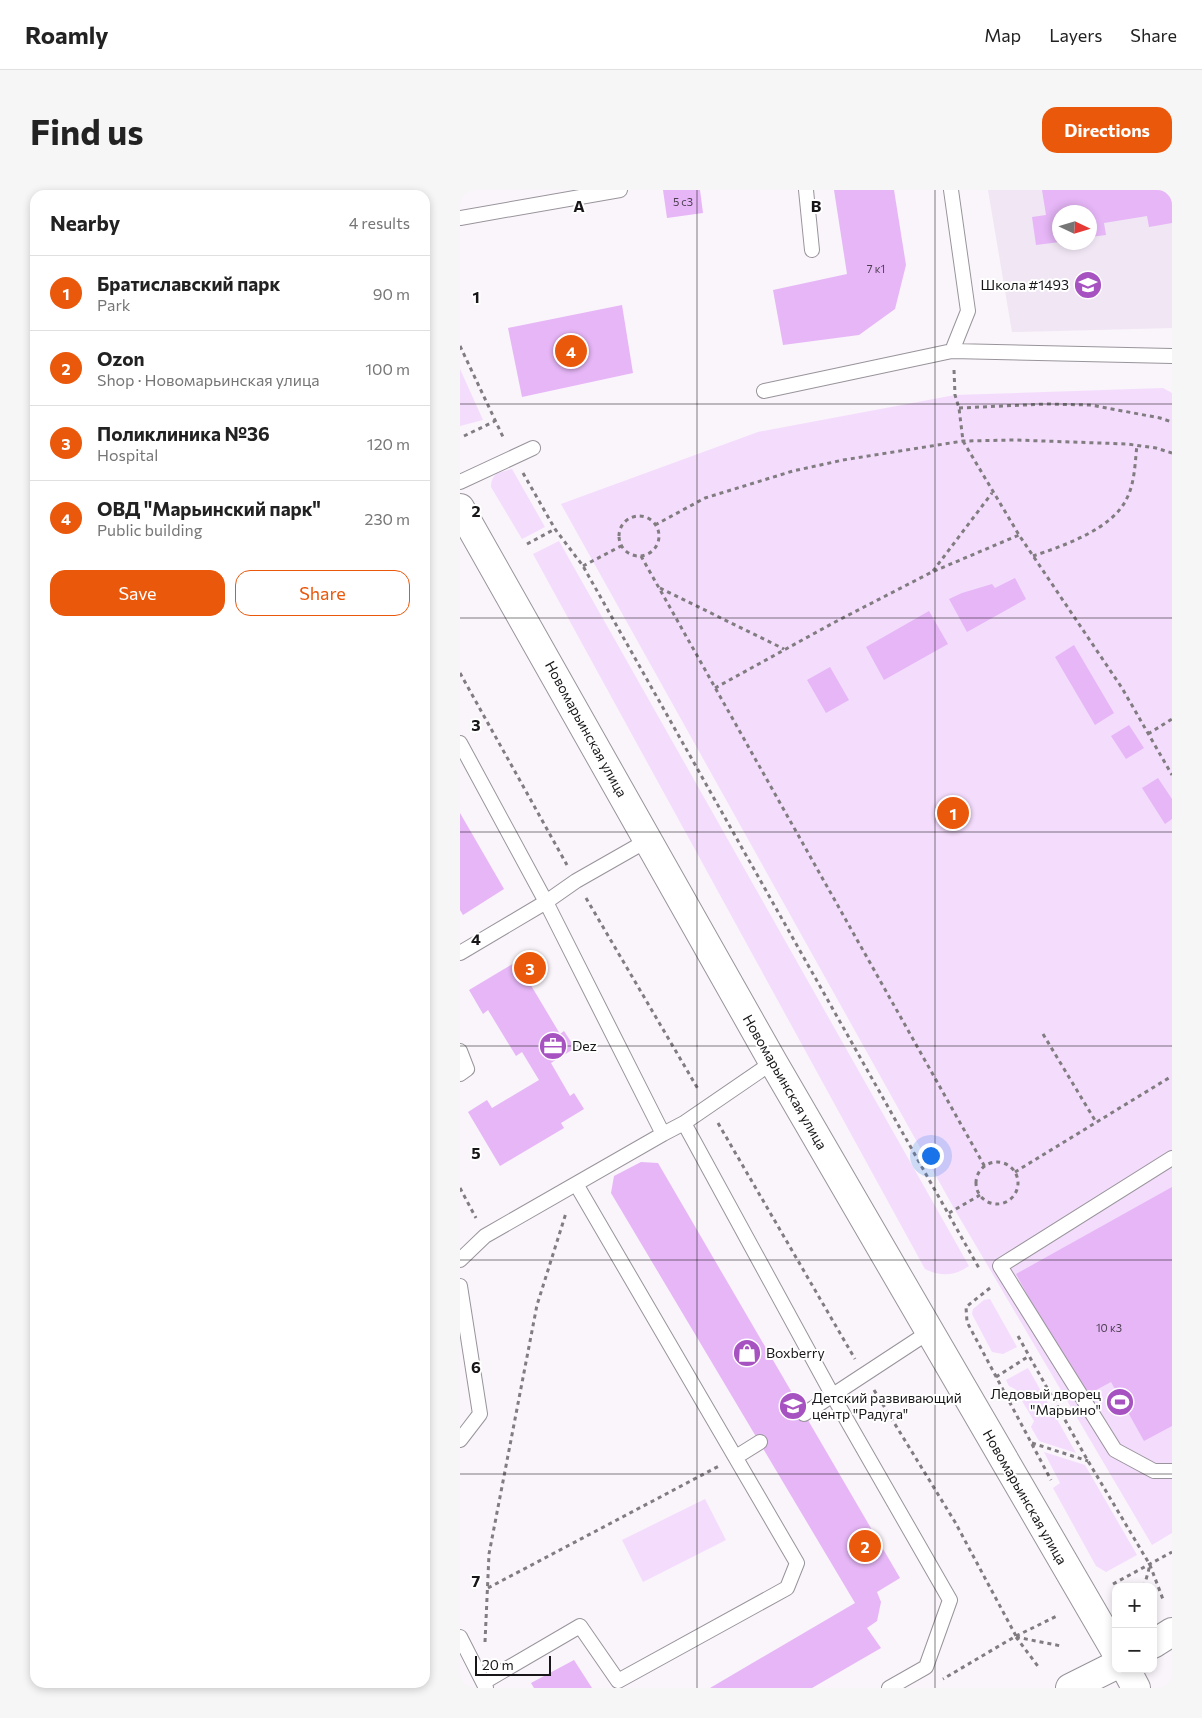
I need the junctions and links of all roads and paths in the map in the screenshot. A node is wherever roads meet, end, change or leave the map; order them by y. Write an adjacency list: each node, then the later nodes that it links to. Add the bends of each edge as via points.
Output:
1 (620, 190): 4 (lane)
2 (806, 190): 5 (lane)
3 (951, 190): 7 (lane, via 968,311)
4 (460, 218)
5 (812, 250)
6 (460, 346): 11 (path)
7 (952, 351): 8 (lane); 9 (lane); 10 (path)
8 (1172, 356)
9 (764, 391)
10 (959, 408): 12 (path, via 1091,405); 14 (path)
11 (495, 421): 13 (path); 18 (path)
12 (1172, 422)
13 (464, 436)
14 (963, 441): 15 (path); 20 (path); 22 (path, via 793,471 705,498)
15 (1137, 445): 17 (path); 28 (path, via 1132,480 1123,507 1112,518 1077,540)
16 (533, 448): 18 (lane)
17 (1172, 453)
18 (514, 458): 19 (lane); 23 (path)
19 (460, 482)
20 (992, 493): 24 (path); 30 (path)
21 (460, 508): 39 (street, Новомарьинская улица)
22 (655, 525): 26 (path, via 646,517 628,519 618,534); 27 (path, via 658,541 652,551)
23 (556, 529): 25 (path); 29 (path)
24 (1019, 534): 28 (path); 30 (path)
25 (527, 544)
26 (622, 546): 27 (path, via 630,554); 29 (path)
27 (641, 556): 31 (path)
28 (1033, 556): 36 (path, via 1122,688)
29 (583, 566): 58 (path)
30 (932, 572): 32 (path)
31 (659, 587): 32 (path); 34 (path)
32 (785, 650): 34 (path)
33 (460, 673): 40 (path)
34 (716, 688): 53 (path)
35 (1172, 719): 36 (path)
36 (1148, 734): 38 (path)
37 (460, 742): 41 (lane)
38 (1172, 775)
39 (648, 840): 40 (lane); 45 (street, Новомарьинская улица)
40 (576, 881): 41 (lane); 48 (path)
41 (546, 902): 42 (lane); 51 (lane)
42 (460, 953)
43 (1042, 1034): 49 (path)
44 (460, 1051): 46 (lane, via 467,1070)
45 (773, 1062): 48 (lane); 65 (street, Новомарьинская улица)
46 (460, 1074)
47 (1172, 1076): 49 (path)
48 (708, 1106): 50 (lane); 67 (path)
49 (1096, 1122): 54 (path)
50 (684, 1123): 51 (lane); 69 (lane)
51 (663, 1134): 55 (lane)
52 (1172, 1158): 76 (lane, via 1000,1266 1115,1450 1154,1471)
53 (985, 1167): 54 (path, via 1001,1162); 57 (path, via 977,1177)
54 (1015, 1172): 57 (path, via 1017,1190 1005,1203 986,1202)
55 (576, 1184): 59 (lane); 74 (lane); 82 (path, via 537,1305 489,1554)
56 (460, 1188): 59 (path)
57 (980, 1195): 58 (path)
58 (949, 1213): 61 (path)
59 (485, 1236): 60 (lane)
60 (460, 1260)
61 (983, 1274)
62 (986, 1281): 68 (path, via 990,1288 966,1306 967,1322)
63 (460, 1286): 71 (lane, via 480,1414)
64 (1015, 1330): 66 (path)
65 (929, 1332): 67 (lane); 89 (street, Новомарьинская улица)
66 (1029, 1356): 68 (path); 75 (path)
67 (865, 1375): 69 (lane); 86 (path, via 955,1522)
68 (996, 1377): 73 (path)
69 (833, 1396): 70 (lane); 96 (lane, via 950,1600 926,1667)
70 (804, 1414)
71 (460, 1440)
72 (760, 1442): 74 (lane)
73 (1032, 1443): 75 (path); 77 (path)
74 (736, 1457): 82 (path); 95 (lane, via 797,1563 787,1588 618,1681 580,1626)
75 (1088, 1461): 79 (path)
76 (1172, 1471)
77 (1052, 1480)
78 (1172, 1552): 79 (path)
79 (1150, 1564): 80 (path); 81 (path); 83 (path)
80 (1116, 1583)
81 (1145, 1583)
82 (487, 1588): 95 (path)
83 (1164, 1602)
84 (1057, 1616): 86 (path)
85 (1172, 1632): 88 (street)
86 (1016, 1636): 90 (path); 92 (path); 94 (path)
87 (460, 1637): 95 (lane)
88 (1157, 1641)
89 (1112, 1645)
90 (1061, 1646)
91 (1112, 1667): 97 (street)
92 (1040, 1669)
93 (1128, 1673): 98 (street)
94 (935, 1683)
95 (485, 1685)
96 (889, 1688)
97 (1070, 1688)
98 (1136, 1688)

